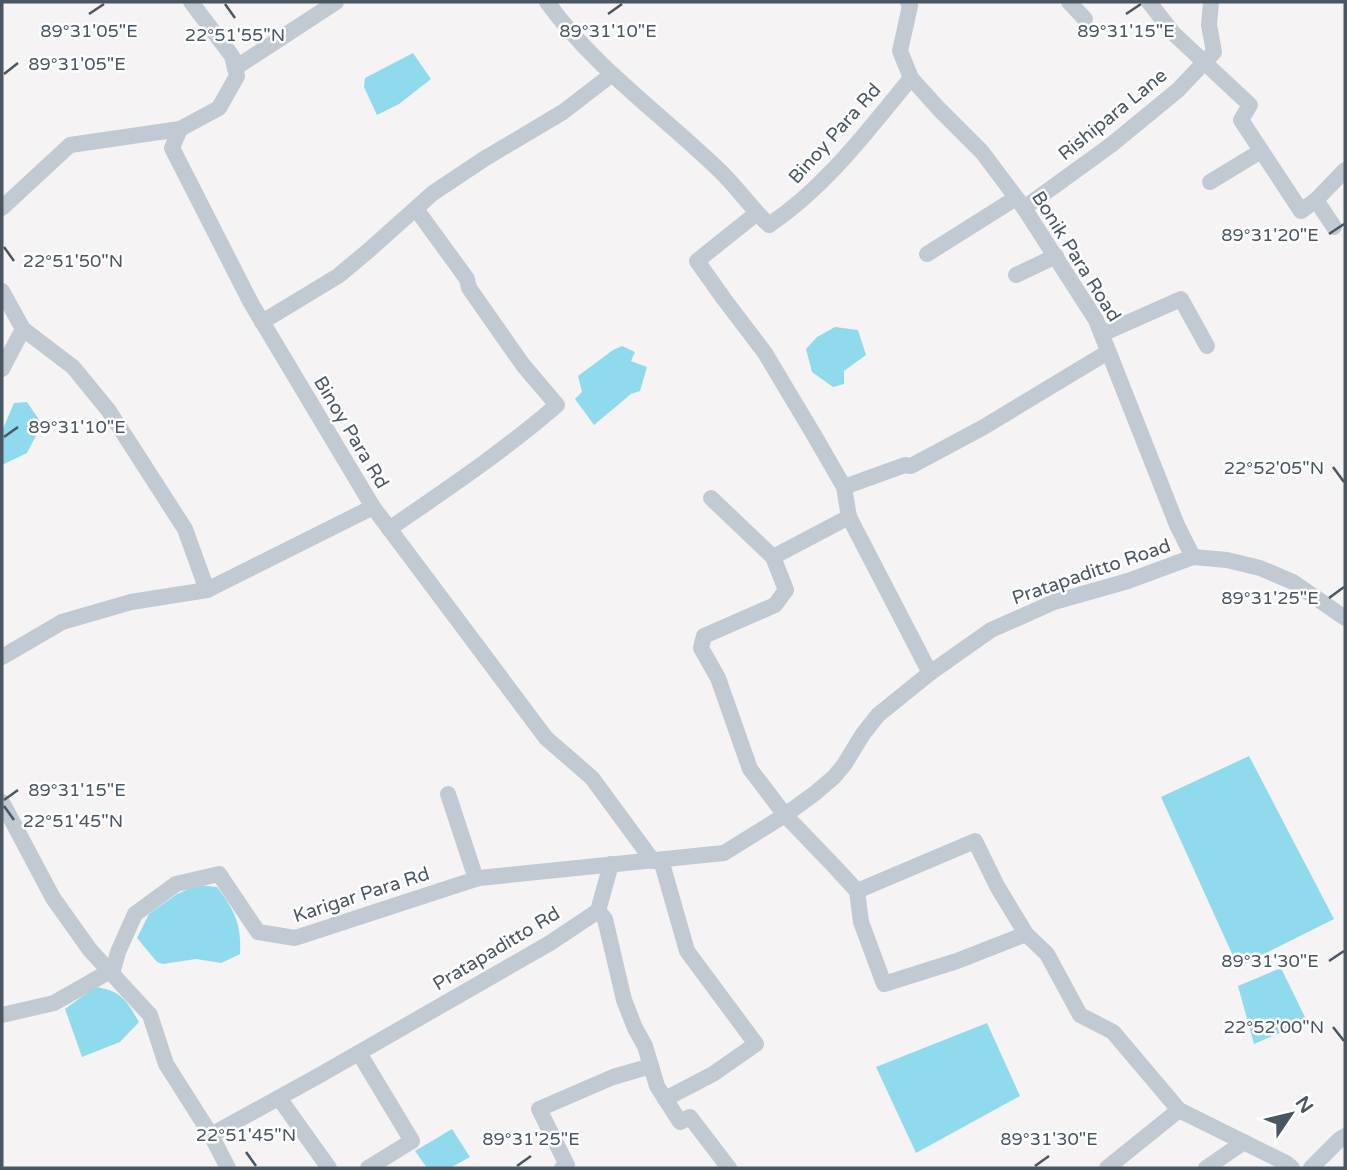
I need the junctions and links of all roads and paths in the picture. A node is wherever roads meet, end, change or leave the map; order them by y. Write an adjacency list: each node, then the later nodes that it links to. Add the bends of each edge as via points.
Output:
1 (191, 2): 10 (street, via 232,56)
2 (336, 2): 10 (street)
3 (547, 2): 11 (street)
4 (908, 2): 12 (street, Bonik Para Road, via 900,51)
5 (1069, 2): 8 (street)
6 (1149, 2): 9 (street)
7 (1211, 2): 9 (street, via 1214,52)
8 (1086, 19)
9 (1204, 63): 14 (street, via 1250,105 1241,120); 18 (street, Rishipara Lane, via 1111,145)
10 (235, 68): 13 (street, via 237,76 219,108)
11 (611, 75): 20 (street, via 563,112 433,193); 21 (street, via 722,172)
12 (911, 78): 18 (street, Bonik Para Road, via 982,152); 21 (street, Binoy Para Rd, via 832,173 787,214 769,225)
13 (180, 129): 19 (street, via 70,145); 27 (street, Binoy Para Rd, via 172,148)
14 (1261, 151): 16 (street); 17 (street, via 1301,211)
15 (1345, 170): 17 (street)
16 (1210, 182)
17 (1316, 200): 22 (street)
18 (1020, 203): 23 (street, Rishipara Lane); 24 (street, Bonik Para Road)
19 (2, 208)
20 (416, 209): 27 (street, via 338,276); 37 (street, via 516,356 557,405)
21 (757, 213): 33 (street, via 697,261 765,353)
22 (1334, 227)
23 (927, 254)
24 (1056, 256): 25 (street); 29 (street, Bonik Para Road)
25 (1016, 275)
26 (2, 291): 28 (street)
27 (262, 322): 35 (street, Binoy Para Rd)
28 (23, 329): 32 (street); 40 (street, via 73,367 109,411 185,529)
29 (1102, 334): 30 (street, via 1181,299); 31 (street, Bonik Para Road)
30 (1207, 346)
31 (1108, 352): 33 (street, via 911,466); 39 (street, Bonik Para Road)
32 (2, 369)
33 (844, 487): 36 (street)
34 (711, 498): 38 (street)
35 (373, 507): 37 (street, Binoy Para Rd); 40 (street)
36 (849, 517): 38 (street); 43 (street)
37 (389, 529): 47 (street, Binoy Para Rd, via 546,738 592,778)
38 (773, 557): 46 (street, via 786,590 775,606 704,636 701,648 718,678 750,769)
39 (1193, 557): 41 (street, Pratapaditto Road, via 1260,568 1293,582); 43 (street, Pratapaditto Road, via 1032,611 991,630)
40 (207, 590): 42 (street, via 131,603 62,622)
41 (1345, 618)
42 (2, 657)
43 (930, 673): 46 (street, Pratapaditto Road, via 878,715 834,777)
44 (448, 794): 49 (street)
45 (2, 802): 53 (street, via 53,898)
46 (785, 816): 47 (street, via 723,853); 50 (street)
47 (657, 860): 48 (street); 58 (street, via 687,951 756,1044)
48 (611, 864): 49 (street, Karigar Para Rd); 51 (street)
49 (475, 879): 53 (street, Karigar Para Rd, via 295,938 258,932 219,874 176,884 135,914)
50 (857, 891): 52 (street, via 975,841); 52 (street, via 861,922 884,984)
51 (598, 911): 55 (street, Pratapaditto Rd); 56 (street, via 605,919 624,1000)
52 (1026, 934): 59 (street, via 1047,954 1080,1015 1113,1032)
53 (110, 971): 54 (street, via 54,1003); 60 (street, via 150,1015 166,1064)
54 (2, 1015)
55 (359, 1053): 57 (street, Pratapaditto Rd); 66 (street, via 412,1141)
56 (651, 1066): 58 (street); 67 (street, via 612,1077 539,1109 567,1165)
57 (279, 1098): 60 (street, Pratapaditto Rd); 65 (street)
58 (665, 1099): 68 (street, via 680,1122 690,1117)
59 (1179, 1110): 62 (street); 63 (street)
60 (211, 1135): 64 (street)
61 (1345, 1136): 72 (street)
62 (1244, 1142): 70 (street); 71 (street)
63 (1129, 1161): 69 (street)
64 (228, 1168)
65 (329, 1168)
66 (368, 1168)
67 (562, 1168)
68 (729, 1168)
69 (1107, 1168)
70 (1206, 1168)
71 (1292, 1168)
72 (1311, 1168)

